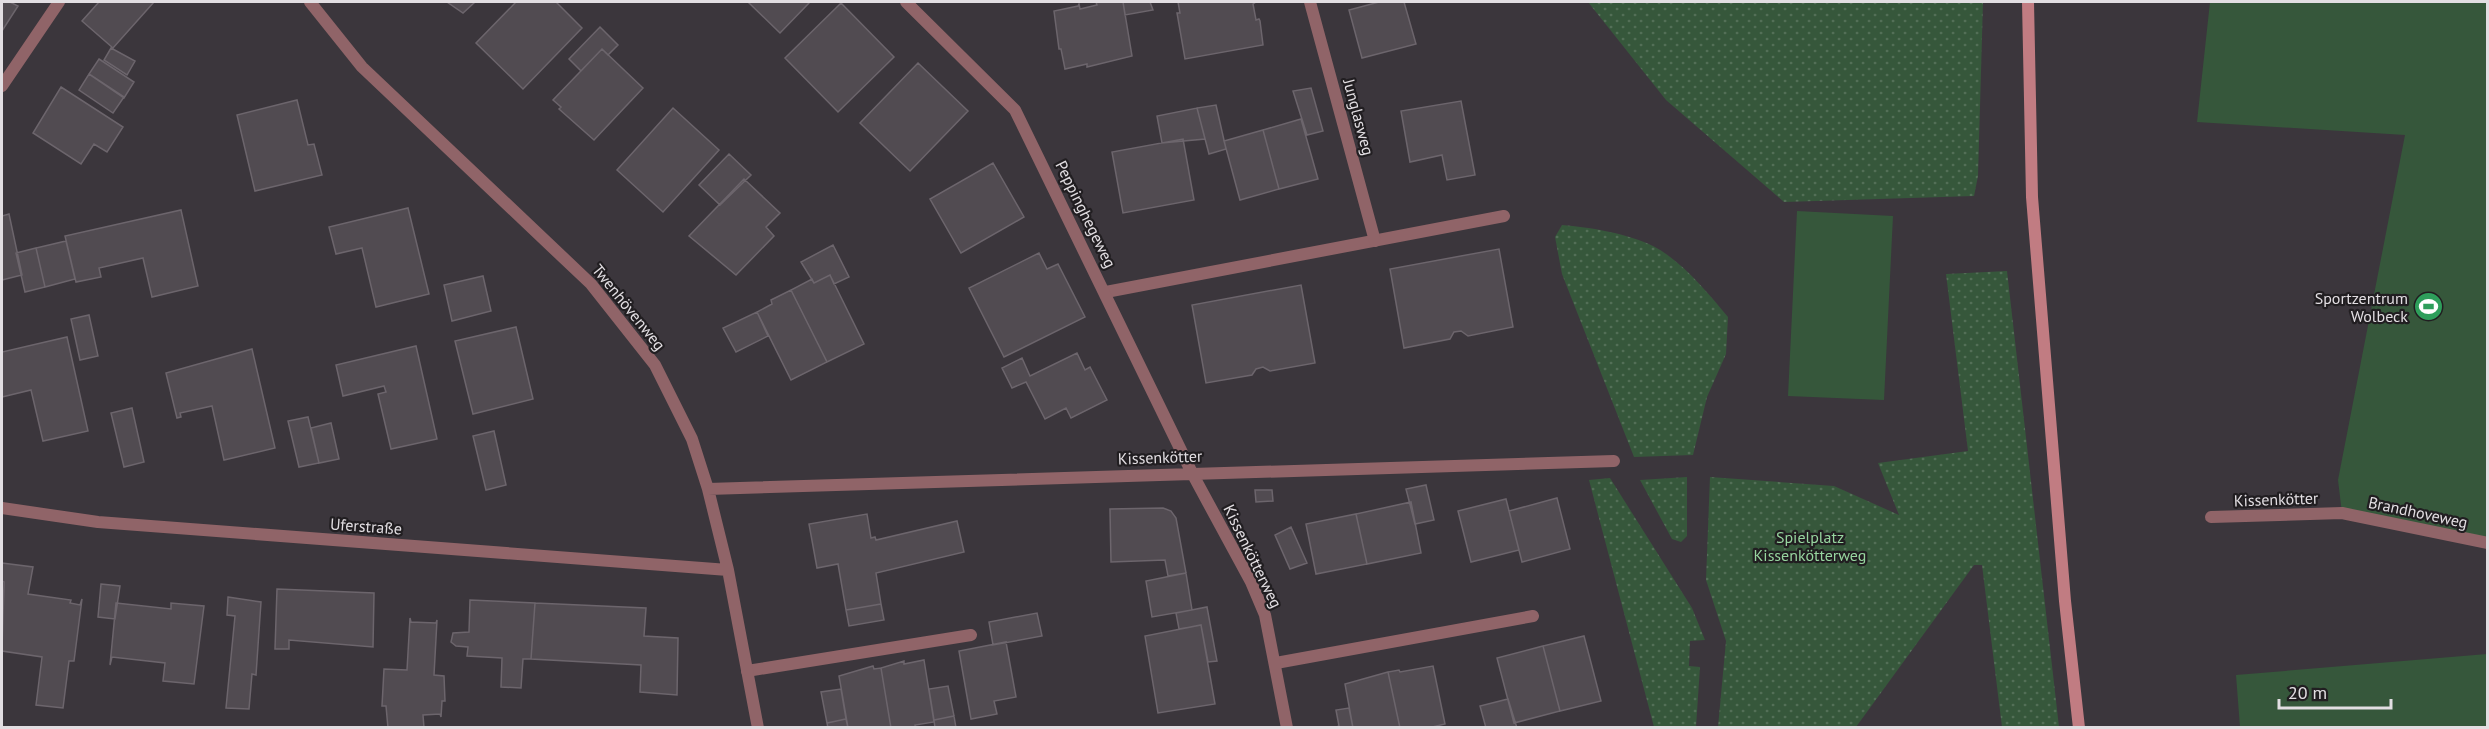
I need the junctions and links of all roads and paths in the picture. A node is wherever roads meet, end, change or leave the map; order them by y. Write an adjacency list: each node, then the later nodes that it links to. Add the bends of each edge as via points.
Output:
1 (59, 2): 6 (street)
2 (310, 2): 12 (street, Twenhövenweg, via 362,67 591,284 655,365 692,439)
3 (906, 2): 9 (street, Peppinghegeweg, via 1016,110)
4 (1310, 2): 8 (street, Junglasweg)
5 (2028, 2): 24 (main road, via 2032,197)
6 (2, 86)
7 (1504, 216): 8 (street)
8 (1375, 242): 9 (street)
9 (1106, 292): 11 (street, Peppinghegeweg)
10 (1614, 461): 11 (street, Kissenkötter)
11 (1192, 473): 12 (street, Kissenkötter); 20 (street, Kissenkötterweg, via 1251,582 1265,615)
12 (708, 489): 17 (street, Twenhövenweg)
13 (2, 508): 17 (street, Uferstraße, via 98,522)
14 (2342, 513): 15 (street, Kissenkötter); 16 (street, Brandhoveweg)
15 (2211, 518)
16 (2487, 543)
17 (728, 570): 21 (street, Twenhövenweg)
18 (1533, 616): 20 (street)
19 (971, 635): 21 (street)
20 (1276, 663): 23 (street, Kissenkötterweg)
21 (747, 671): 22 (street, Twenhövenweg)
22 (758, 728)
23 (1287, 728)
24 (2079, 728)

